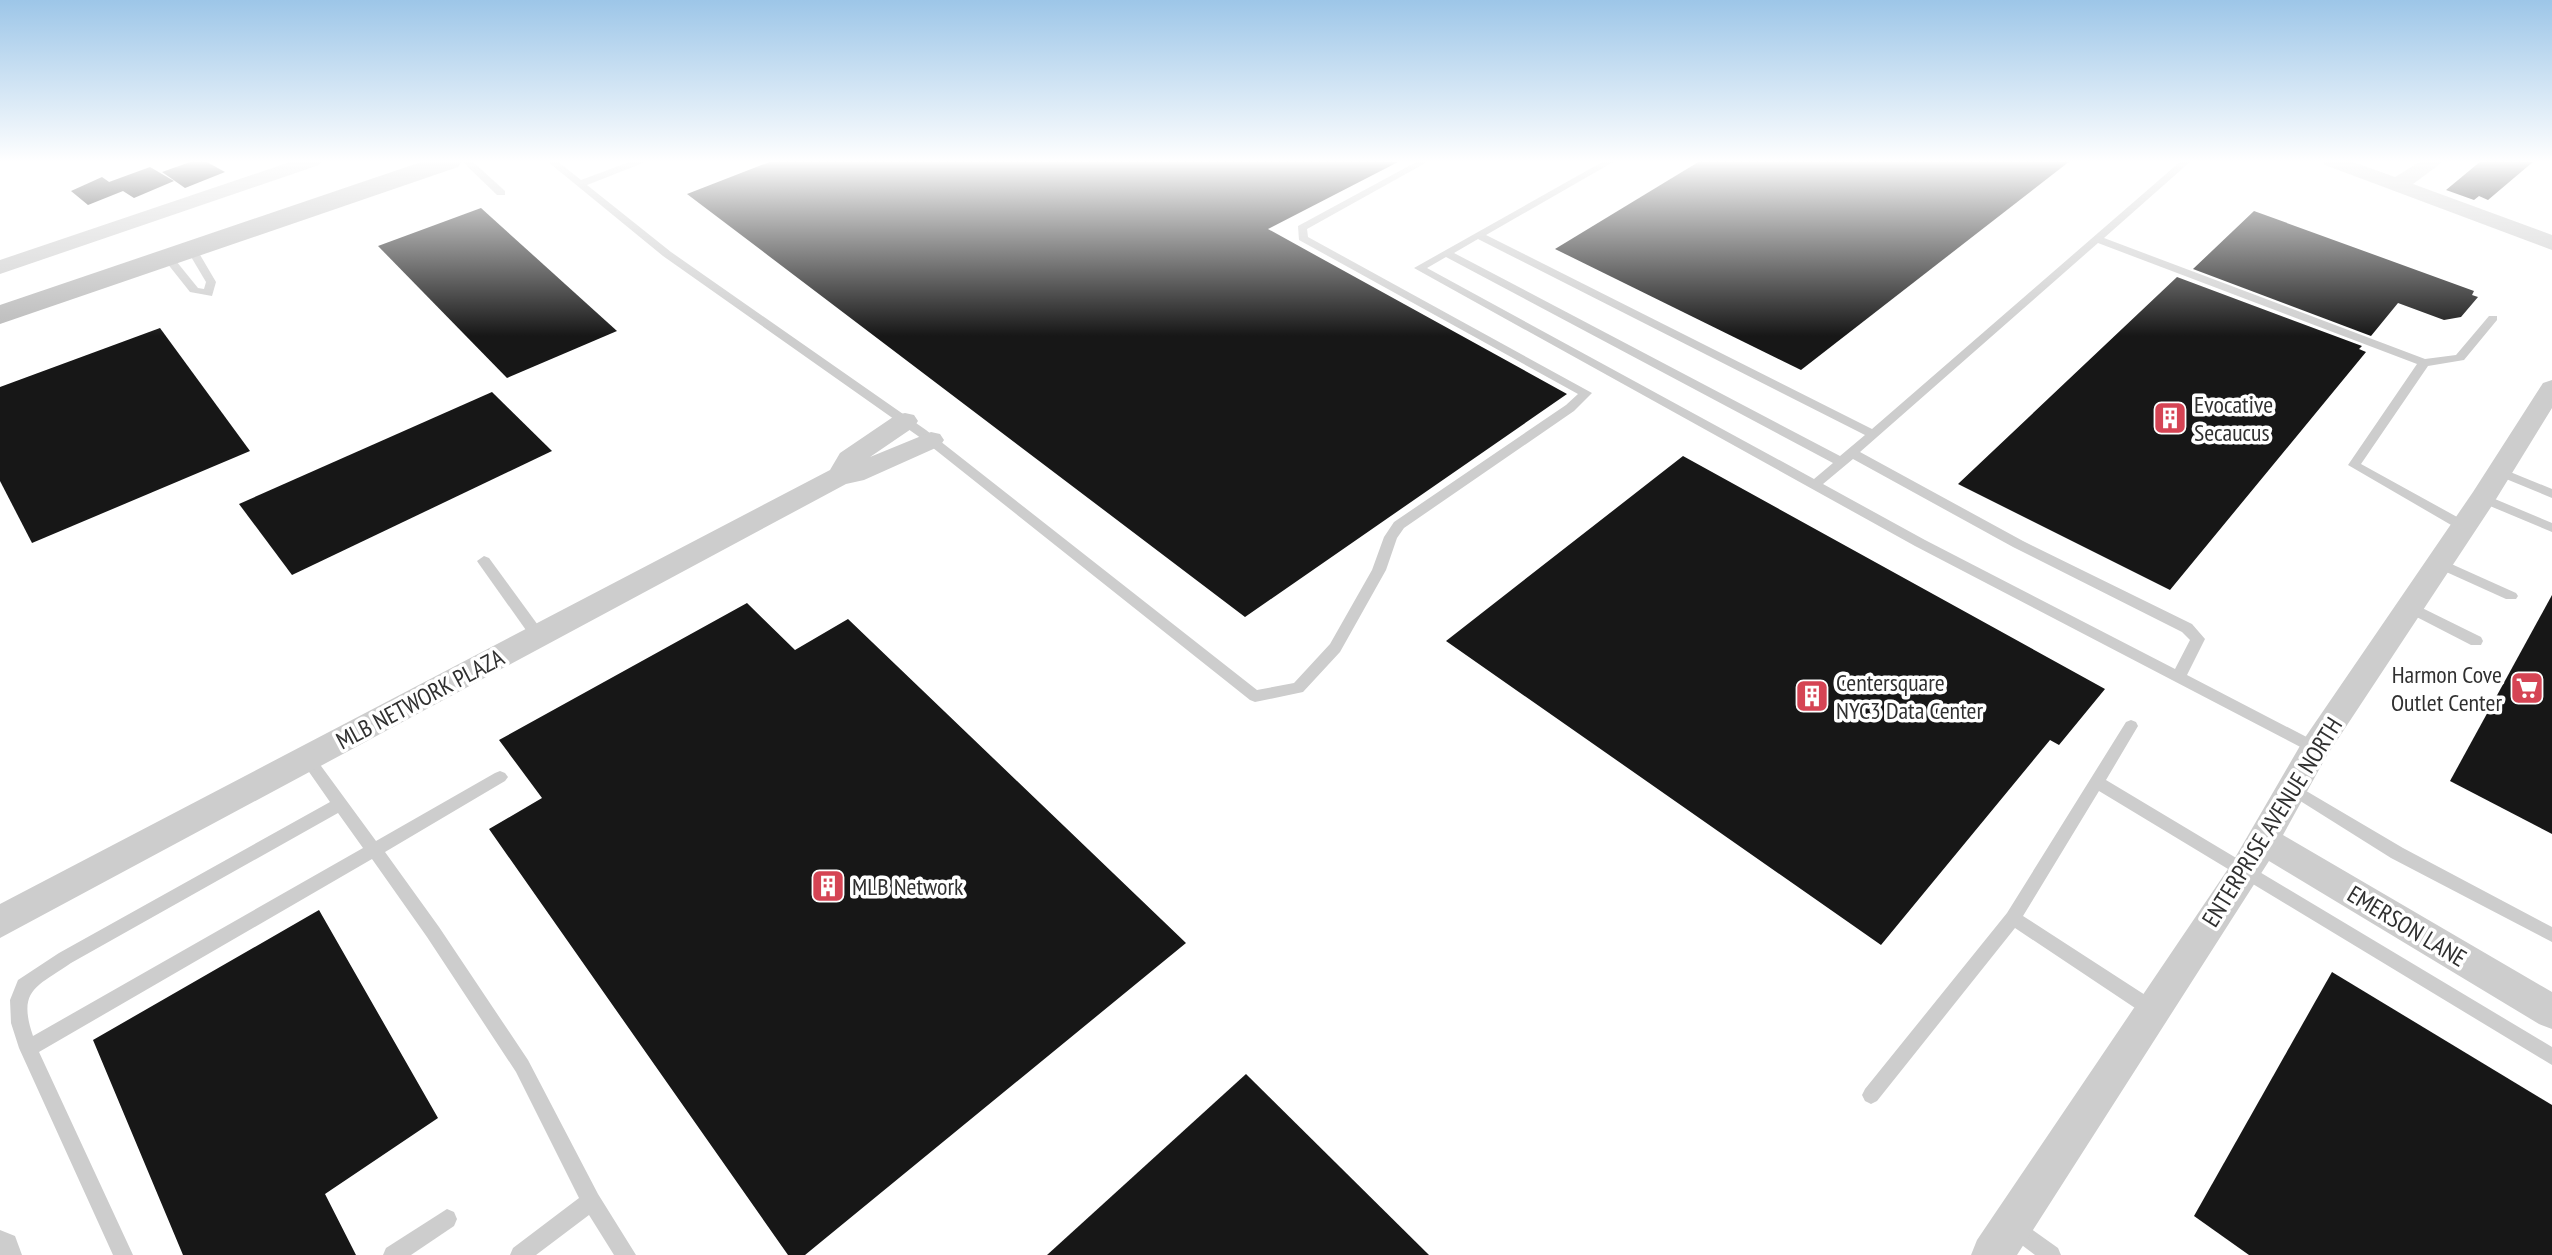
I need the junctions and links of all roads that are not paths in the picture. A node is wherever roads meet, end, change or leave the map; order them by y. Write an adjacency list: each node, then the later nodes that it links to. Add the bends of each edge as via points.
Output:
1 (140, 220): 13 (street)
2 (218, 220): 14 (main road)
3 (280, 220): 15 (main road)
4 (624, 220): 19 (lane)
5 (1317, 220): 21 (lane, via 1302,228 1303,238 1586,393 1399,525 1335,648 1298,688 1255,696)
6 (1506, 220): 9 (lane)
7 (2118, 220): 10 (lane)
8 (2490, 220): 11 (street)
9 (1478, 235): 12 (lane); 20 (lane)
10 (2096, 239): 17 (lane); 20 (lane)
11 (2552, 243)
12 (1446, 253): 22 (lane); 25 (lane, via 1419,268)
13 (0, 267)
14 (0, 295)
15 (0, 315)
16 (2493, 318): 17 (lane, via 2460,358)
17 (2424, 363): 28 (lane, via 2354,465)
18 (2552, 388): 23 (street, ENTERPRISE AVENUE NORTH)
19 (905, 421): 21 (lane); 24 (street, via 849,459)
20 (1873, 434): 22 (lane)
21 (931, 440): 24 (street, via 855,474)
22 (1846, 457): 25 (lane); 36 (lane, via 2187,628 2198,639)
23 (2498, 471): 26 (lane); 27 (street, ENTERPRISE AVENUE NORTH)
24 (840, 476): 34 (street, MLB NETWORK PLAZA)
25 (1816, 484): 36 (lane)
26 (2552, 494)
27 (2483, 498): 28 (street, ENTERPRISE AVENUE NORTH); 29 (lane)
28 (2463, 526): 31 (street, ENTERPRISE AVENUE NORTH)
29 (2552, 528)
30 (484, 561): 34 (lane)
31 (2438, 563): 32 (lane); 33 (street, ENTERPRISE AVENUE NORTH)
32 (2511, 596)
33 (2410, 607): 35 (lane); 38 (street, ENTERPRISE AVENUE NORTH)
34 (538, 636): 39 (street, MLB NETWORK PLAZA)
35 (2476, 641)
36 (2178, 678): 38 (lane)
37 (2131, 726): 41 (lane)
38 (2315, 748): 42 (street, ENTERPRISE AVENUE NORTH)
39 (308, 759): 43 (lane); 48 (street, MLB NETWORK PLAZA)
40 (500, 777): 45 (lane)
41 (2097, 782): 46 (lane); 47 (lane)
42 (2291, 788): 44 (street, ENTERPRISE AVENUE NORTH); 49 (lane, via 2398,853)
43 (342, 803): 45 (lane); 52 (lane, via 65,958 24,986 20,1023)
44 (2262, 840): 46 (street, ENTERPRISE AVENUE NORTH); 51 (street, EMERSON LANE)
45 (374, 850): 52 (lane); 55 (lane, via 522,1066)
46 (2244, 873): 50 (street, ENTERPRISE AVENUE NORTH); 53 (lane)
47 (2012, 918): 50 (lane); 54 (lane)
48 (0, 922)
49 (2552, 935)
50 (2153, 1010): 57 (street, ENTERPRISE AVENUE NORTH)
51 (2552, 1012)
52 (28, 1048): 58 (lane)
53 (2552, 1057)
54 (1871, 1095)
55 (591, 1200): 60 (lane); 61 (lane)
56 (447, 1219): 59 (lane)
57 (2002, 1240): 62 (lane)
58 (123, 1255)
59 (393, 1255)
60 (520, 1255)
61 (626, 1255)
62 (2051, 1255)

